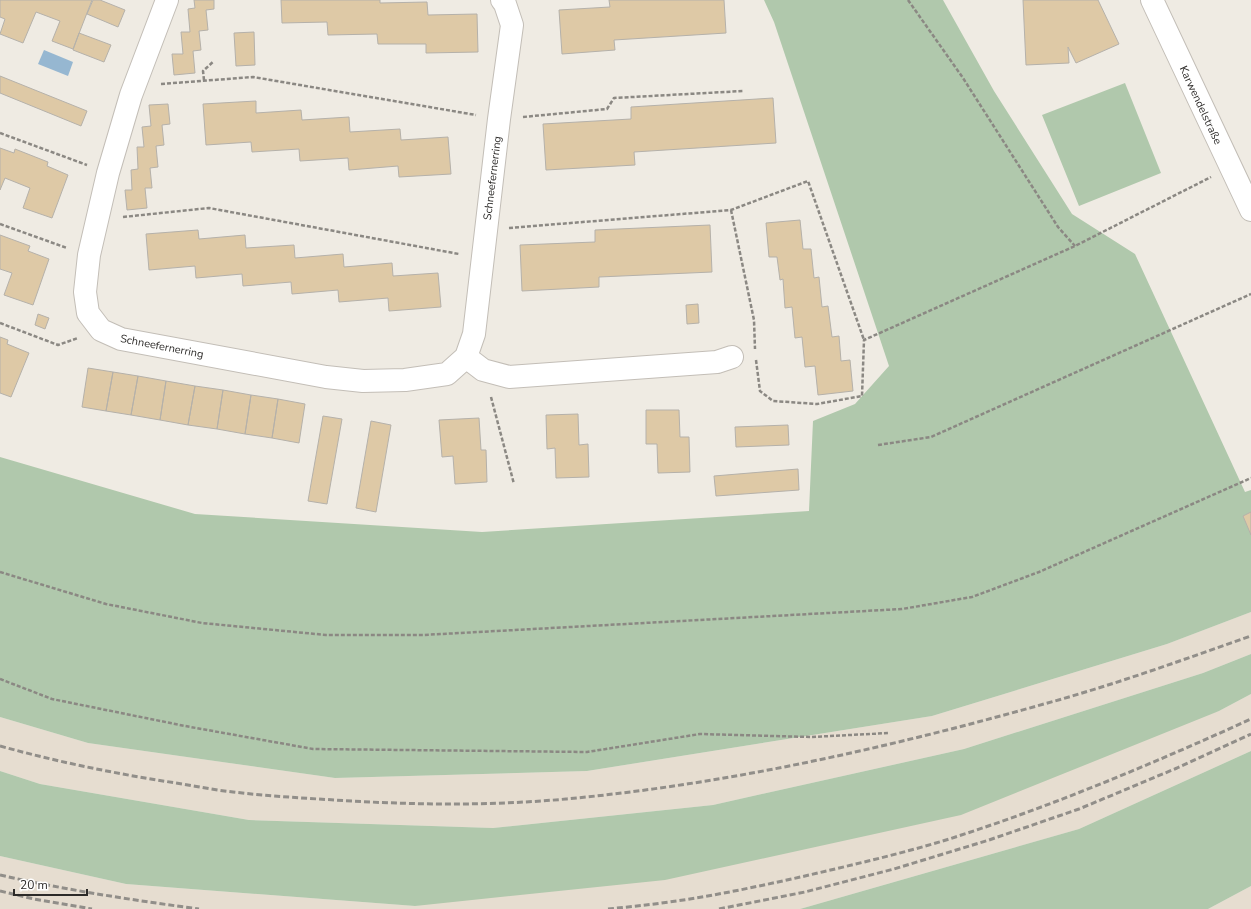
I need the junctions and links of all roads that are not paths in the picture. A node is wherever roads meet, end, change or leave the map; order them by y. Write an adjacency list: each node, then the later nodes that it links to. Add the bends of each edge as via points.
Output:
1 (167, 0): 5 (street, Schneefernerring, via 134,86 96,219 85,292 88,313 101,330 121,339 326,377 363,381 406,380 447,374)
2 (502, 0): 5 (street, Schneefernerring, via 512,25 474,334)
3 (1152, 0): 4 (street, Karwendelstraße)
4 (1251, 210)
5 (466, 356): 6 (street, via 483,370 509,377 717,362)
6 (732, 357)

